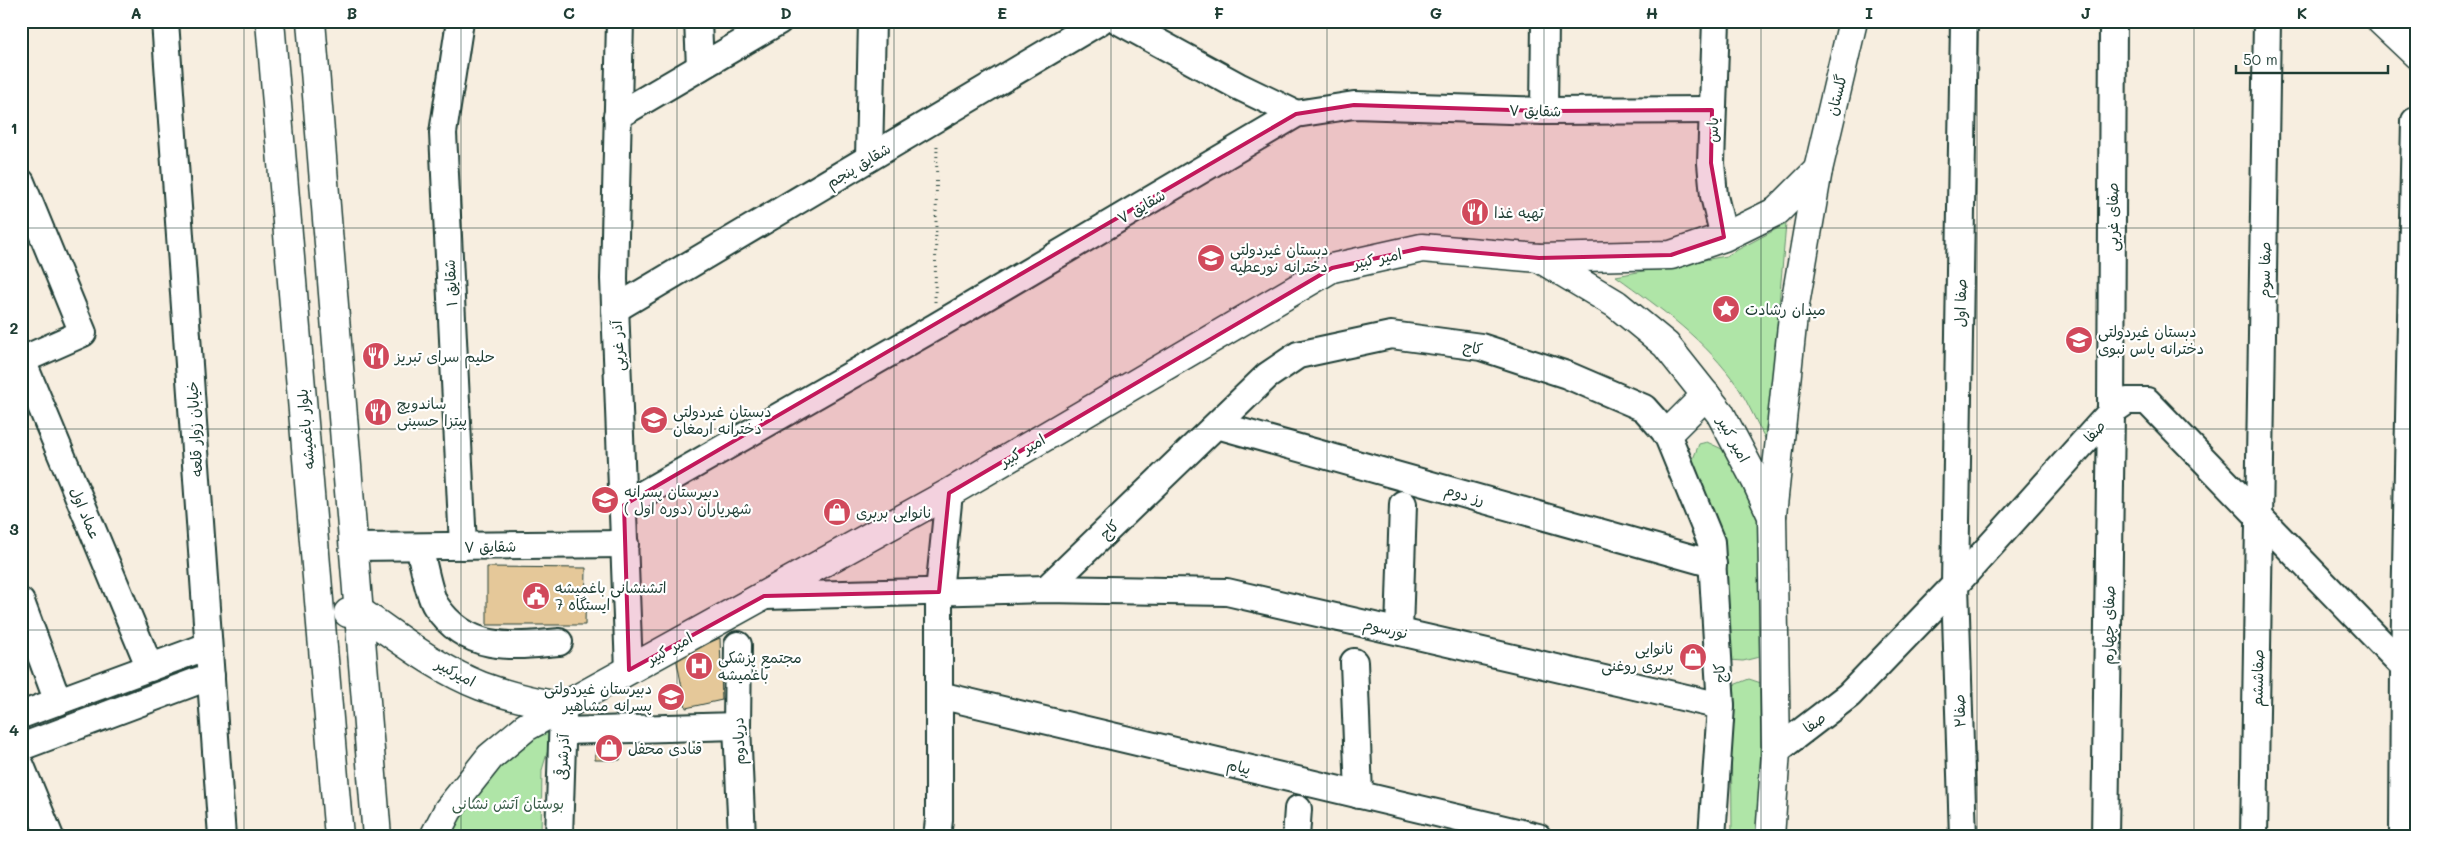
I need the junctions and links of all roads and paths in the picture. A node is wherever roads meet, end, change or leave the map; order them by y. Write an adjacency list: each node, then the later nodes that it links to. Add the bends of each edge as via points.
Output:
1 (165, 21): 58 (street, خیابان زوار قلعه)
2 (270, 21): 54 (main road, بلوار باغمیشه)
3 (311, 21): 46 (main road)
4 (460, 21): 44 (street, شقایق ۱, via 443,133)
5 (620, 21): 23 (street, آذر غربی)
6 (698, 21): 19 (street)
7 (779, 21): 19 (street)
8 (872, 21): 26 (street)
9 (1100, 21): 24 (street, شقایق پنجم)
10 (1119, 21): 22 (street)
11 (1545, 21): 21 (street)
12 (1716, 21): 20 (street, یاس)
13 (1854, 21): 27 (main road, گلستان)
14 (1964, 21): 48 (street, صفا اول)
15 (2113, 21): 35 (street, صفای غربی)
16 (2268, 21): 42 (street, صفا سوم)
17 (2382, 21): 18 (main road)
18 (2417, 55)
19 (700, 67): 23 (street)
20 (1712, 110): 21 (street, شقایق ۷); 29 (street, یاس, via 1714,196)
21 (1544, 111): 22 (street, شقایق ۷, via 1354,105)
22 (1296, 114): 32 (street, شقایق ۷)
23 (617, 116): 31 (street, آذر غربی)
24 (938, 117): 26 (street, شقایق پنجم); 32 (path)
25 (2415, 121): 62 (street)
26 (869, 158): 31 (street, شقایق پنجم)
27 (1818, 170): 29 (main road, via 1777,210); 41 (main road, گلستان, via 1794,316)
28 (21, 182): 33 (street, via 84,333)
29 (1724, 237): 30 (main road, via 1672,254)
30 (1539, 258): 34 (main road, امیر کبیر, via 1616,304 1666,345); 38 (main road, امیر کبیر, via 1422,248 1332,268)
31 (615, 309): 40 (street, آذر غربی)
32 (935, 327): 40 (street, شقایق ۷)
33 (22, 359): 60 (street, عماد اول)
34 (1706, 395): 37 (main road); 41 (main road, امیر کبیر, via 1720,413)
35 (2111, 412): 42 (street, صفا, via 2127,401 2147,401); 48 (street, صفا); 88 (street, صفای چهارم)
36 (1217, 425): 37 (street, کاج, via 1267,376 1298,355 1391,335 1480,347 1567,375 1644,408); 47 (street, رز دوم); 49 (street, کاج)
37 (1667, 434): 47 (street, کاج, via 1711,542)
38 (949, 493): 50 (street); 51 (main road, امیر کبیر)
39 (1403, 504): 55 (street)
40 (624, 505): 43 (street, آذر غربی)
41 (1772, 516): 71 (main road, امیر کبیر)
42 (2260, 519): 62 (street, صفا); 89 (street, صفاششم)
43 (625, 544): 44 (street, شقایق ۷); 61 (street, آذر غربی)
44 (463, 546): 45 (street, شقایق ۷)
45 (419, 547): 46 (street, شقایق ۷); 56 (street, via 436,606 457,628 484,643 512,647)
46 (355, 548): 53 (main road)
47 (1713, 564): 66 (street, کاج)
48 (1956, 585): 71 (street, صفا, via 1849,695); 87 (street, صفا۲)
49 (1046, 589): 50 (street); 55 (street, نورسوم, via 1227,592)
50 (939, 592): 51 (street); 64 (street)
51 (764, 596): 61 (main road, امیر کبیر)
52 (21, 602): 65 (street)
53 (360, 612): 54 (main road); 68 (main road, امیرکبیر, via 446,669); 78 (main road)
54 (321, 613): 77 (main road, بلوار باغمیشه)
55 (1398, 631): 66 (street, نورسوم)
56 (558, 642)
57 (738, 645): 69 (street, دریادوم)
58 (208, 646): 60 (street); 63 (street, خیابان زوار قلعه)
59 (1354, 662): 73 (street)
60 (150, 668): 65 (street)
61 (629, 670): 68 (main road, امیر کبیر)
62 (2410, 674): 90 (street)
63 (211, 676): 70 (street); 76 (street, خیابان زوار قلعه)
64 (939, 695): 73 (street, پیام); 82 (street)
65 (58, 702): 67 (street)
66 (1722, 706): 85 (street, کاج)
67 (21, 716)
68 (563, 719): 69 (street); 79 (main road, امیر کبیر, via 526,727 490,757 448,810); 80 (street, آذرشرقی)
69 (737, 726): 81 (street, دریادوم)
70 (21, 747)
71 (1776, 751): 86 (main road, امیر کبیر)
72 (21, 766): 75 (street)
73 (1359, 795): 84 (street, پیام)
74 (1298, 809): 83 (street)
75 (50, 837)
76 (222, 837)
77 (340, 837)
78 (377, 837)
79 (434, 837)
80 (559, 837)
81 (742, 837)
82 (937, 837)
83 (1296, 837)
84 (1538, 837)
85 (1712, 837)
86 (1770, 837)
87 (1963, 837)
88 (2104, 837)
89 (2254, 837)
90 (2403, 837)

